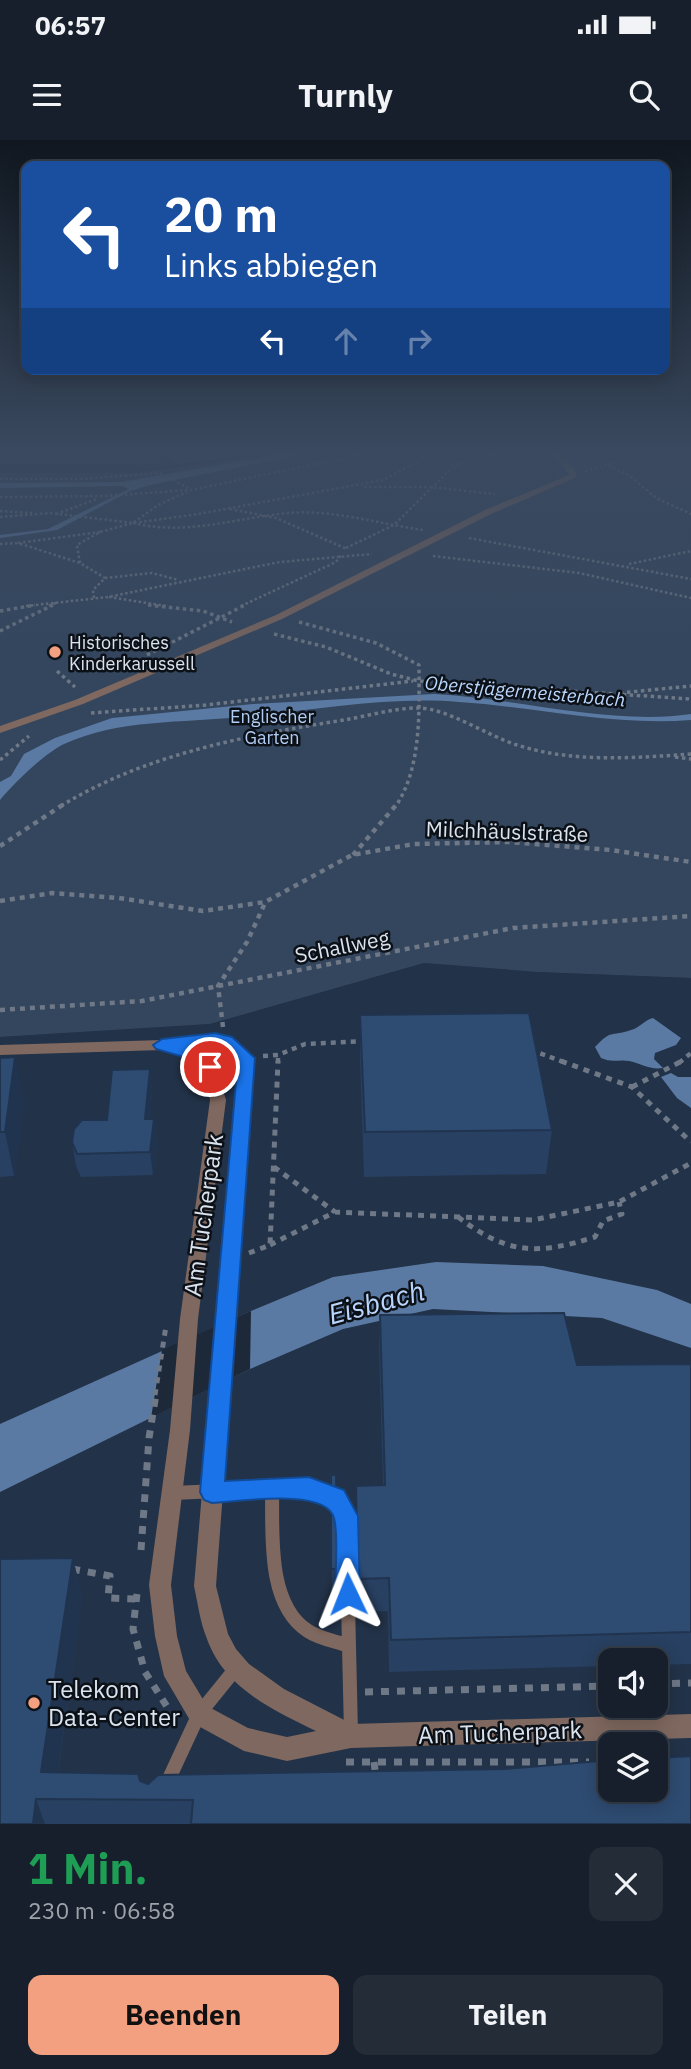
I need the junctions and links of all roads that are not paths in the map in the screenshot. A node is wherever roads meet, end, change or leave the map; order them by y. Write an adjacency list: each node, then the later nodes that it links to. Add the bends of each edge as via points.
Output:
1 (455, 531): 2 (street, via 279,617 79,702)
2 (0, 730)
3 (162, 1045): 4 (street); 6 (street, Am Tucherpark, via 215,1038 247,1058); 7 (street, Am Tucherpark, via 193,1054 210,1067 218,1100)
4 (0, 1050)
5 (272, 1489): 6 (lane); 8 (lane, via 276,1579 289,1607 305,1630); 8 (lane, via 309,1487 335,1498 346,1516)
6 (212, 1492): 7 (lane); 9 (street, Am Tucherpark, via 205,1586 219,1640)
7 (171, 1493): 10 (street, Am Tucherpark, via 160,1585 166,1636 176,1676)
8 (349, 1646): 12 (lane)
9 (237, 1667): 10 (lane); 12 (street, Am Tucherpark, via 262,1690)
10 (200, 1714): 12 (street, Am Tucherpark, via 244,1739 288,1749); 13 (lane)
11 (691, 1726): 12 (street, Am Tucherpark)
12 (351, 1736)
13 (160, 1799)

